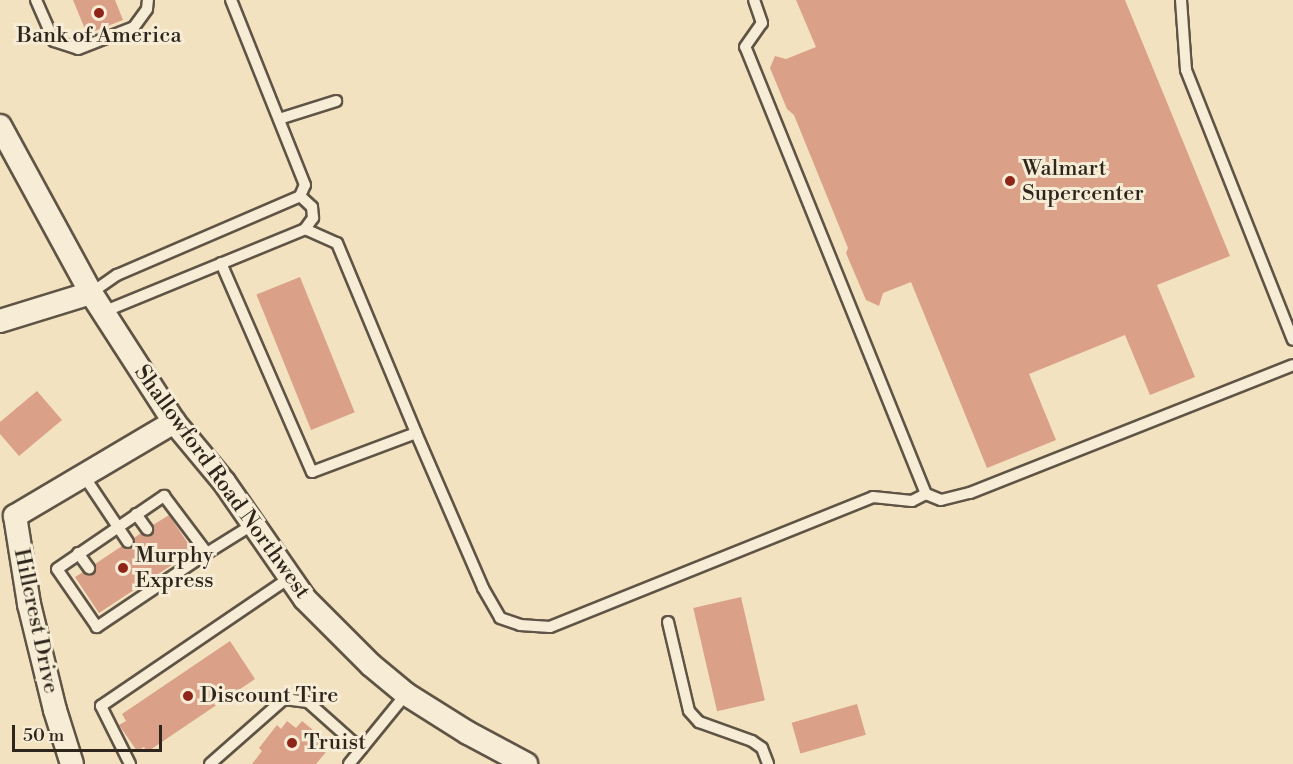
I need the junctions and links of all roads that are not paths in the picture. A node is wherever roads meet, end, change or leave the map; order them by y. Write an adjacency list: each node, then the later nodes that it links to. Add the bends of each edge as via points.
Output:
1 (36, 0): 2 (lane, via 54,41 78,49 134,27 147,9)
2 (148, 0)
3 (231, 0): 7 (lane)
4 (754, 0): 19 (lane, via 762,23 745,47)
5 (1181, 0): 14 (lane, via 1186,70)
6 (336, 101): 7 (lane)
7 (279, 119): 9 (lane, via 305,185)
8 (0, 126): 12 (street, Shallowford Road Northwest)
9 (300, 196): 10 (lane, via 312,207 313,218); 12 (lane, via 117,275)
10 (305, 229): 11 (lane); 17 (lane, via 337,243)
11 (221, 263): 12 (lane); 17 (lane, via 312,472)
12 (97, 302): 13 (street); 16 (street, Shallowford Road Northwest)
13 (0, 321)
14 (1293, 340)
15 (1293, 365): 19 (lane, via 970,493 941,500)
16 (174, 422): 18 (street, Hillcrest Drive); 21 (street, Shallowford Road Northwest, via 224,482)
17 (416, 433): 19 (lane, via 483,588 500,618 520,625 550,627 873,497 912,501)
18 (84, 476): 22 (lane); 32 (street, Hillcrest Drive, via 15,516 29,604)
19 (926, 494)
20 (136, 514): 22 (lane); 23 (lane); 25 (lane, via 165,496)
21 (252, 525): 25 (lane); 28 (street, Shallowford Road Northwest)
22 (117, 526): 24 (lane); 26 (lane)
23 (147, 529)
24 (128, 542)
25 (207, 553): 26 (lane, via 175,568 118,607 97,627 57,569)
26 (78, 554): 27 (lane)
27 (89, 568)
28 (289, 578): 30 (street, Shallowford Road Northwest, via 342,636); 33 (lane, via 101,706)
29 (668, 622): 37 (lane, via 689,711 699,722 752,741 762,748)
30 (406, 694): 31 (lane); 36 (street, Shallowford Road Northwest)
31 (361, 748): 34 (lane, via 308,702 284,699); 35 (lane)
32 (72, 764)
33 (130, 764)
34 (210, 764)
35 (350, 764)
36 (526, 764)
37 (768, 764)

